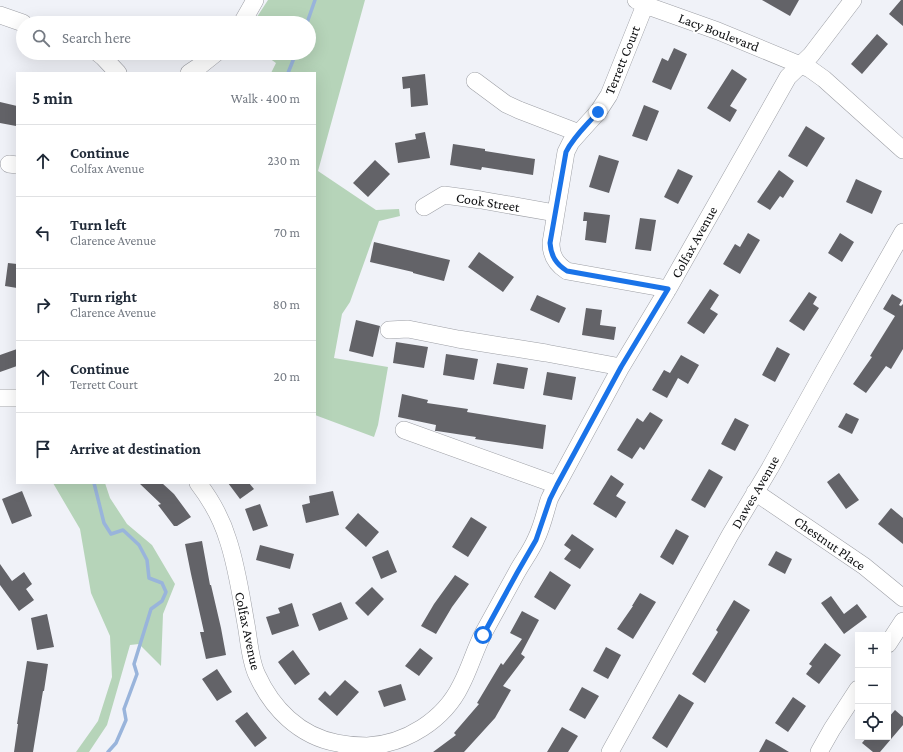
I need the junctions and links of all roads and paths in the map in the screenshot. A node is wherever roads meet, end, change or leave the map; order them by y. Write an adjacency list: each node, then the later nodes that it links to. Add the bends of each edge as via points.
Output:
1 (255, 0): 5 (street)
2 (853, 0): 9 (street, Colfax Avenue)
3 (641, 2): 9 (street, Lacy Boulevard); 13 (street, Terrett Court, via 609,95)
4 (0, 16): 6 (street)
5 (246, 16)
6 (16, 21)
7 (106, 60): 10 (street)
8 (207, 60): 11 (street)
9 (801, 65): 14 (street, Lacy Boulevard, via 824,79); 18 (street, Colfax Avenue, via 788,77)
10 (117, 72)
11 (190, 72)
12 (474, 81): 13 (street, via 506,104)
13 (579, 133): 16 (street, Terrett Court, via 566,152)
14 (903, 150)
15 (424, 207): 16 (street, Cook Street, via 444,195)
16 (556, 212): 18 (street, Terrett Court, via 550,243 554,259 559,266 567,271)
17 (903, 232): 26 (street, Dawes Avenue)
18 (668, 289): 20 (street, Colfax Avenue)
19 (389, 330): 20 (street, via 408,329)
20 (621, 367): 25 (street, Colfax Avenue)
21 (0, 398): 22 (street)
22 (16, 398)
23 (404, 430): 25 (street)
24 (199, 484): 25 (street, Colfax Avenue, via 218,516 228,540 235,563 254,667 263,689 287,718 302,729 318,737 351,746 386,743 410,735 425,727 452,701 483,635 536,540)
25 (557, 485)
26 (756, 492): 27 (street, Chestnut Place, via 864,566); 31 (street, Dawes Avenue, via 726,541)
27 (903, 598)
28 (903, 621): 29 (street)
29 (891, 639)
30 (855, 694): 32 (street)
31 (610, 752)
32 (819, 752)

